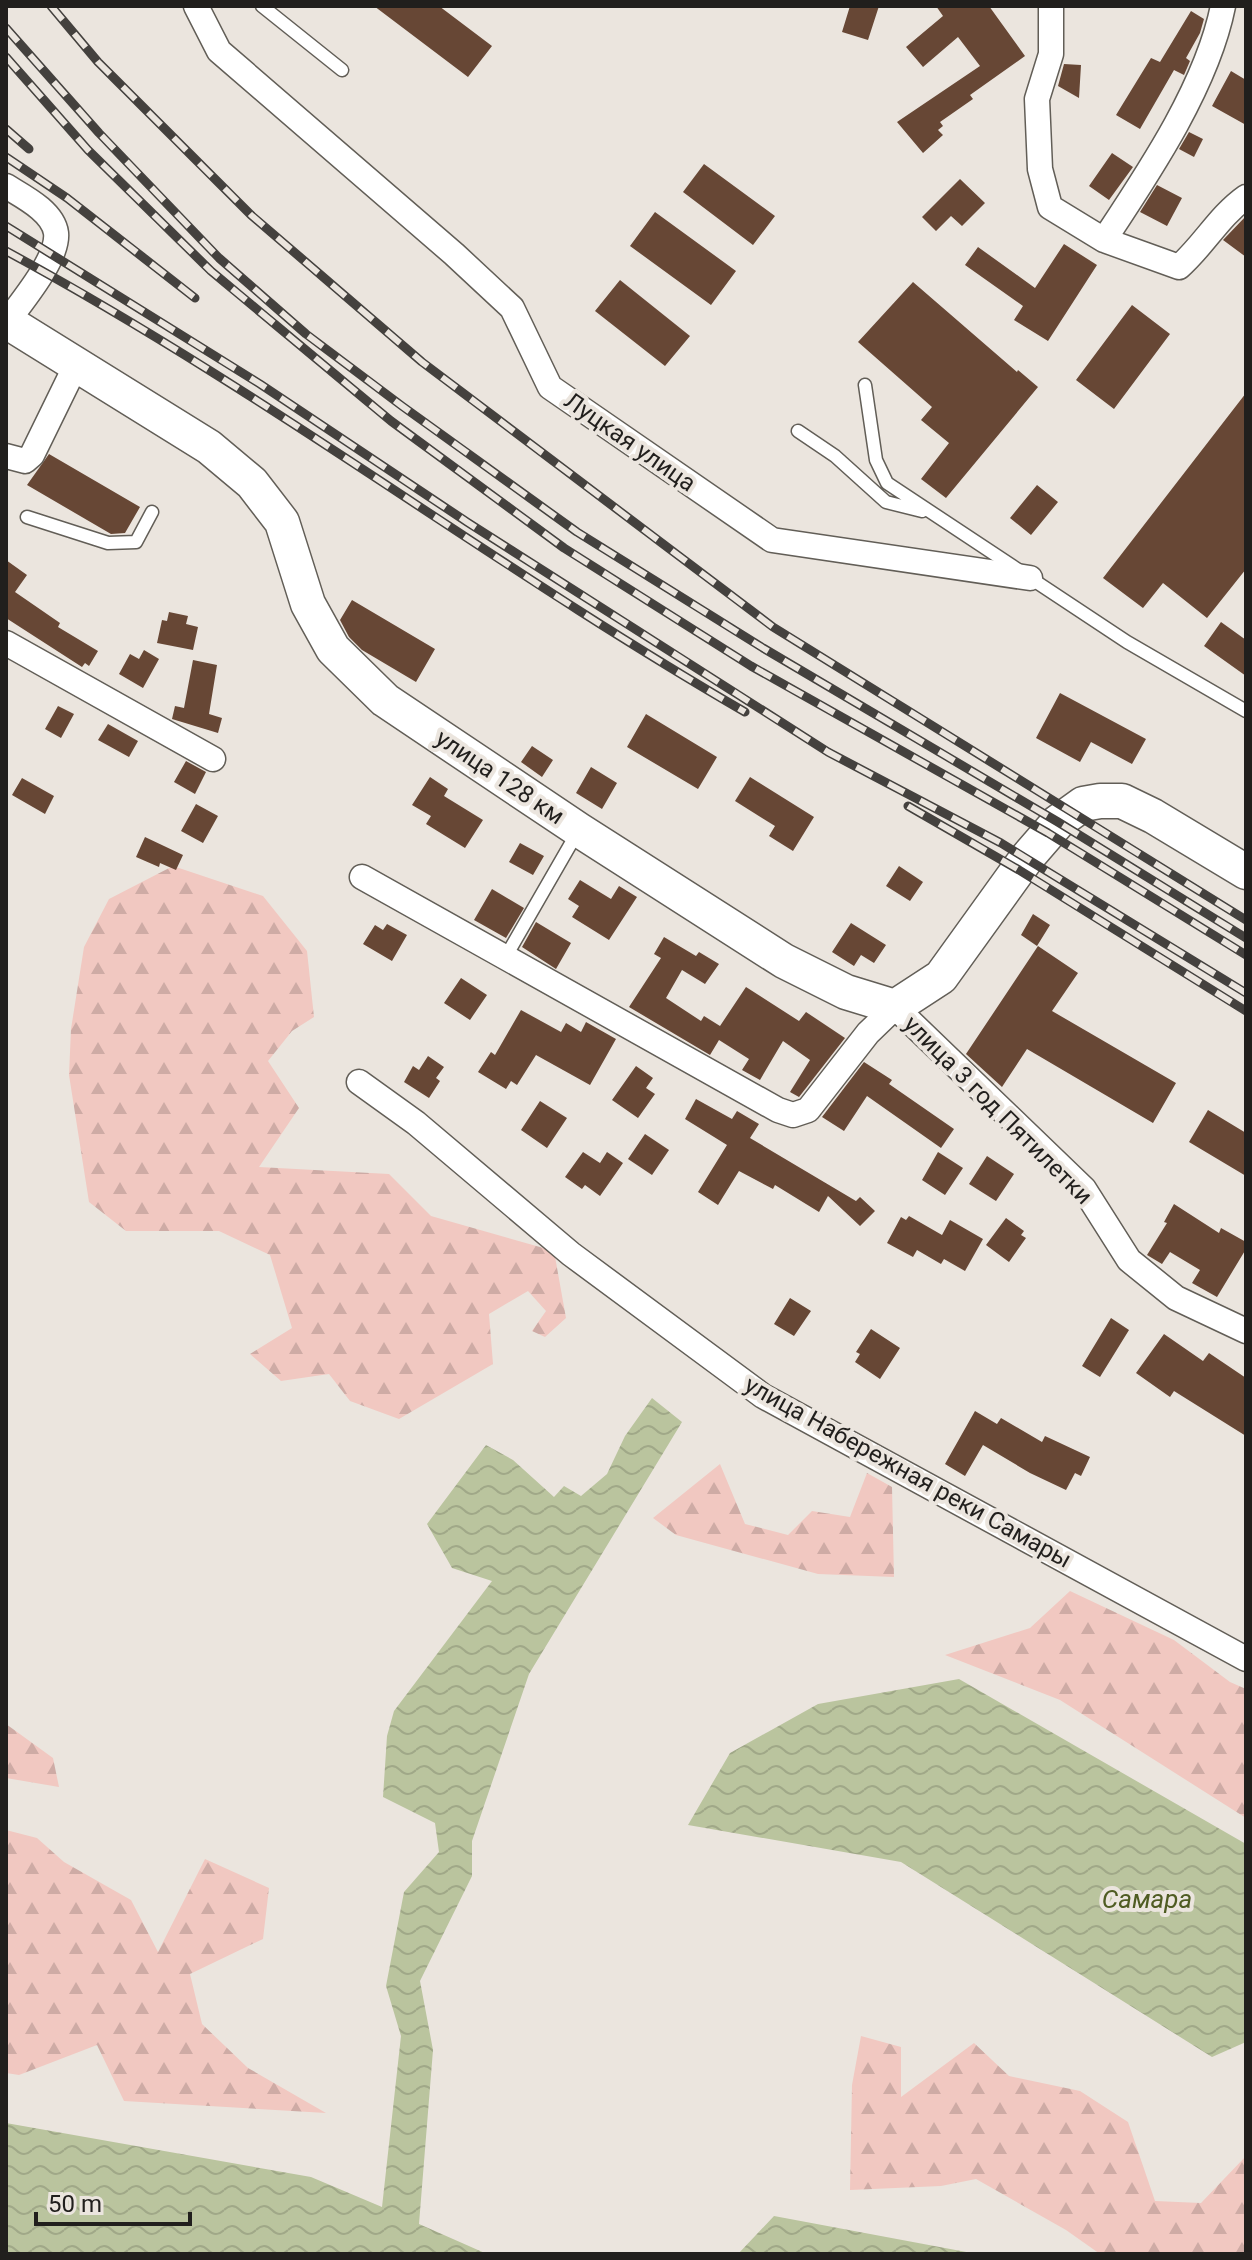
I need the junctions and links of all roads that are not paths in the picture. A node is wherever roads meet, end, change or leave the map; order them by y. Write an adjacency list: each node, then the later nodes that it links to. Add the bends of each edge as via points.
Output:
1 (196, 6): 17 (street, Луцкая улица, via 219,51 512,308 550,387 772,540)
2 (262, 6): 5 (lane)
3 (1051, 6): 8 (street, via 1051,54 1037,99 1040,169 1050,207)
4 (1223, 6): 8 (street, via 1201,72 1160,155)
5 (342, 70)
6 (6, 186): 9 (street, via 34,204 56,233 52,253)
7 (1246, 197): 8 (street, via 1179,267)
8 (1104, 240)
9 (7, 322): 10 (street, улица 128 км)
10 (76, 365): 13 (street, via 32,455 25,461); 21 (street, улица 128 км, via 209,447 252,483 282,522 308,604 333,649 385,700)
11 (865, 385): 15 (lane, via 876,460 887,483)
12 (798, 431): 15 (lane, via 886,502)
13 (6, 456)
14 (152, 512): 16 (lane, via 136,542 108,543)
15 (933, 513): 17 (lane)
16 (27, 517)
17 (1030, 578): 19 (lane)
18 (6, 643): 20 (street)
19 (1246, 711)
20 (213, 759)
21 (579, 830): 24 (lane); 25 (street, улица 128 км, via 784,961 846,992)
22 (1246, 872): 25 (street, via 1122,801 1083,804 1026,859 941,977)
23 (362, 877): 24 (street)
24 (505, 958): 25 (street, via 793,1115 808,1110)
25 (895, 1007): 27 (street, улица 3 год Пятилетки, via 1084,1189 1129,1260 1176,1298)
26 (359, 1082): 28 (street, улица Набережная реки Самары, via 416,1123 571,1254 763,1396)
27 (1246, 1331)
28 (1246, 1659)

